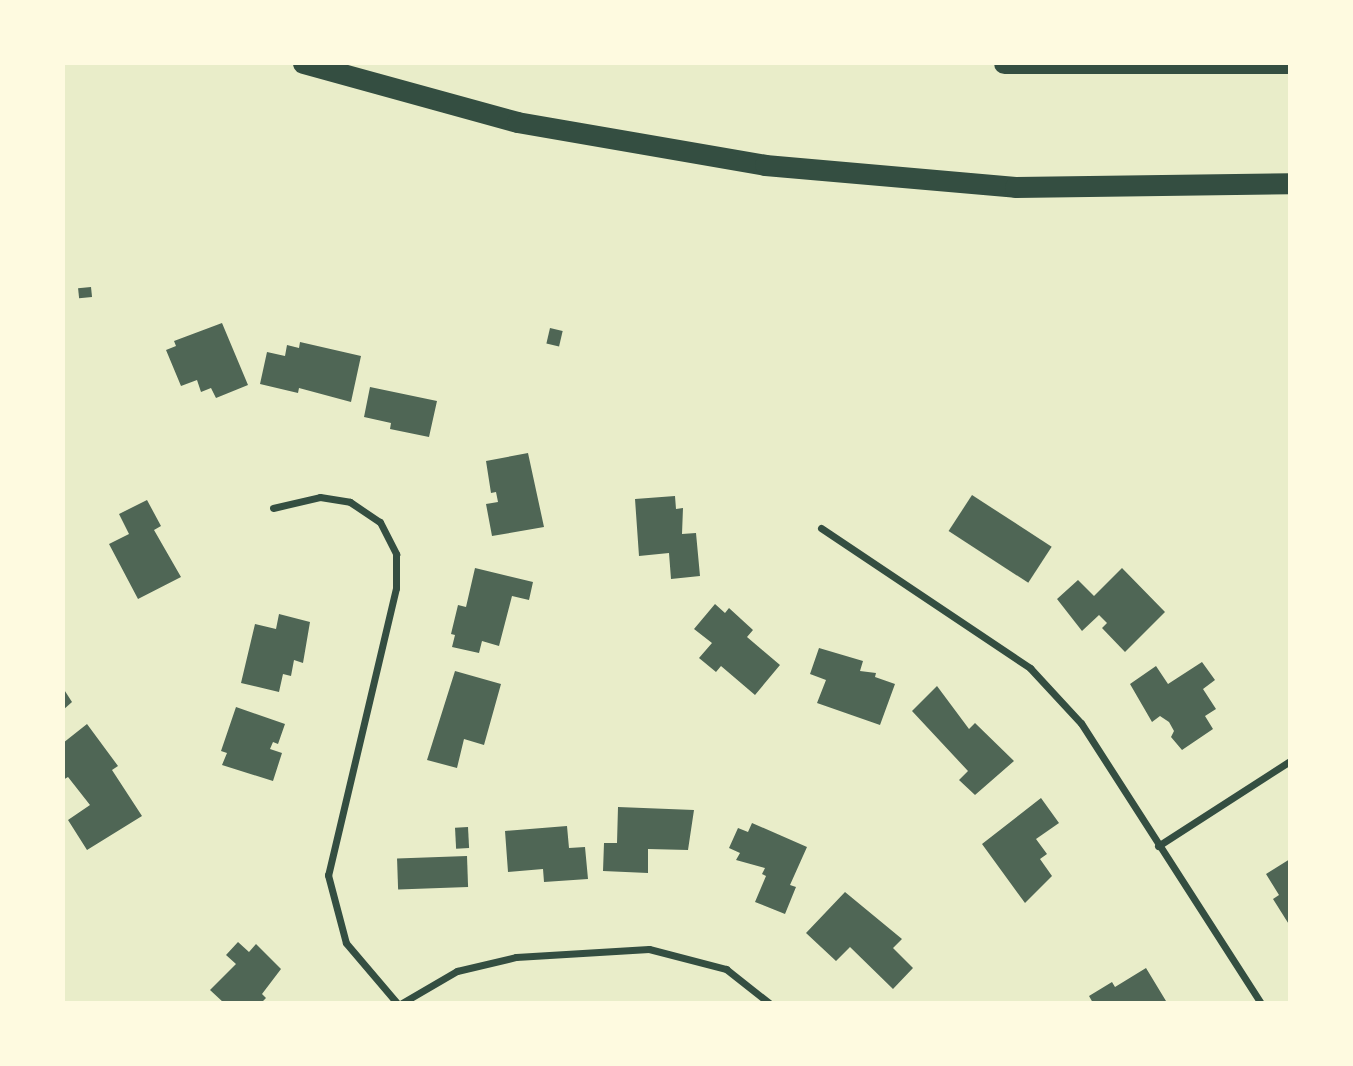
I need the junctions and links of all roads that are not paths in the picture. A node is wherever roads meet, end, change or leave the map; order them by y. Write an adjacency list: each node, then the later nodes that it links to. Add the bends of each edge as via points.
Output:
1 (303, 63): 4 (highway, via 517,122 765,165 1015,187)
2 (1004, 63): 3 (highway)
3 (1287, 63)
4 (1290, 183)
5 (273, 508): 9 (street, via 320,498 350,502 380,522 396,554 396,588 328,875 346,943)
6 (821, 528): 8 (street, via 1030,668 1081,723)
7 (1290, 761): 8 (street)
8 (1158, 846): 11 (street)
9 (399, 1003): 10 (street, via 457,971 516,957 649,949 726,969)
10 (769, 1003)
11 (1261, 1003)

